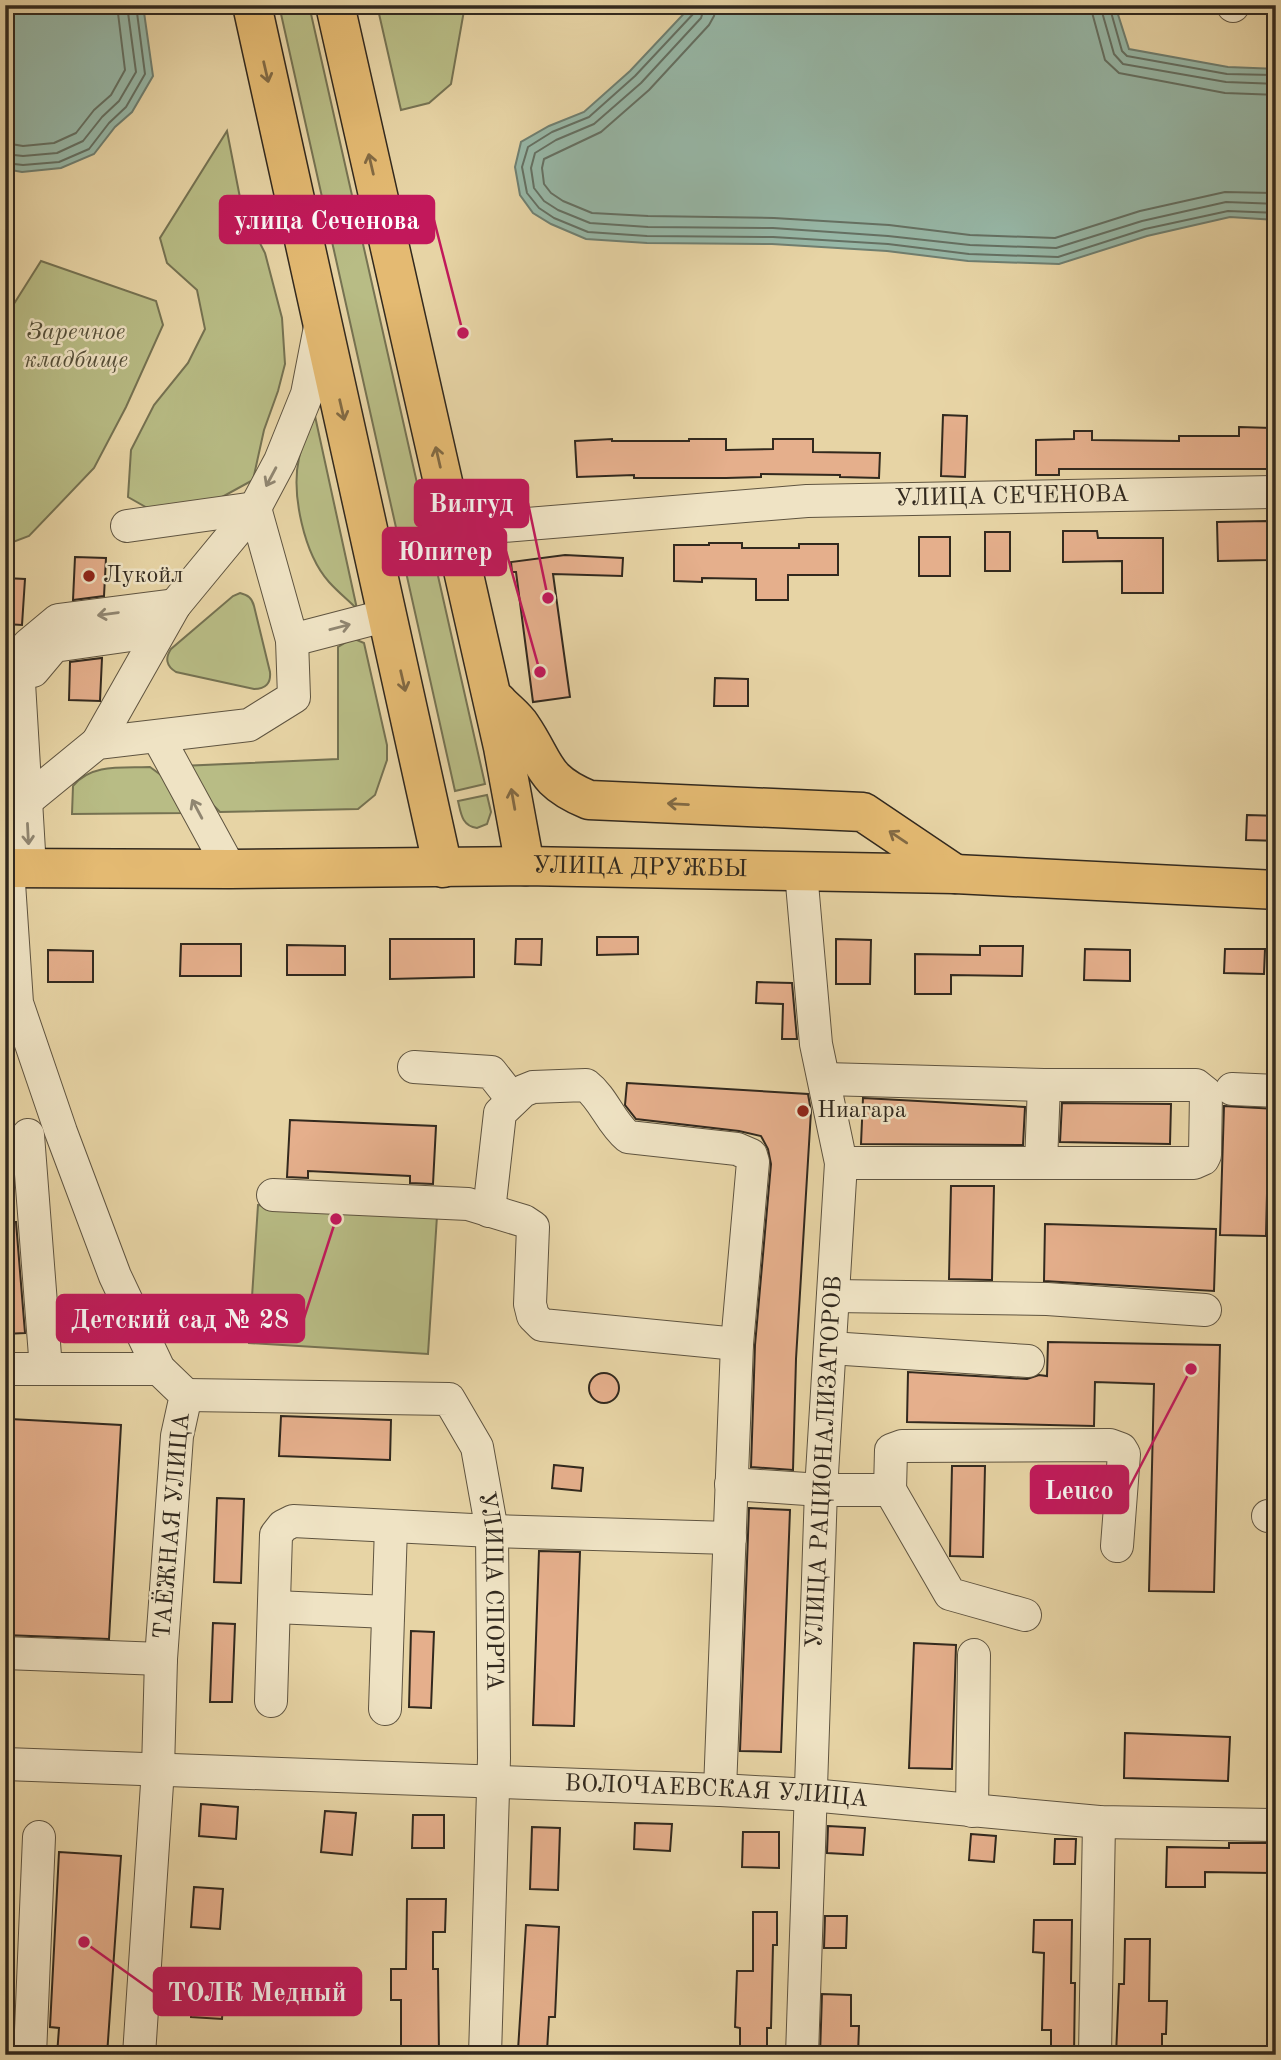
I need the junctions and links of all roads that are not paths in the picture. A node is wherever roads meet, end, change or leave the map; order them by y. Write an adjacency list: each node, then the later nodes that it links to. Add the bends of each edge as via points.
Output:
1 (251, 5): 3 (main road, one-way to 3)
2 (335, 5): 7 (main road, one-way to 2)
3 (322, 319): 5 (street, one-way to 5, via 307,394 280,461); 9 (main road, one-way to 9)
4 (1276, 492): 7 (street, УЛИЦА СЕЧЕНОВА, via 807,501)
5 (254, 508): 6 (street); 8 (street); 11 (street)
6 (127, 526)
7 (455, 530): 13 (main road)
8 (175, 605): 10 (street); 12 (street, ТАЁЖНАЯ УЛИЦА, one-way to 12, via 58,620 28,645 18,666)
9 (388, 615): 11 (street, one-way to 9); 19 (main road, one-way to 19)
10 (159, 631): 12 (street, via 54,646); 15 (street)
11 (292, 640): 14 (street, via 295,697 249,725)
12 (20, 688): 16 (street, ТАЁЖНАЯ УЛИЦА)
13 (492, 696): 17 (main road, one-way to 13); 22 (main road, one-way to 13, via 863,812 589,800 566,790 547,772 520,725)
14 (158, 737): 15 (street); 20 (street, one-way to 14)
15 (97, 743): 16 (street)
16 (26, 800): 18 (street, ТАЁЖНАЯ УЛИЦА, one-way to 18)
17 (525, 866): 19 (main road, УЛИЦА ДРУЖБЫ); 21 (main road, УЛИЦА ДРУЖБЫ)
18 (14, 868): 20 (main road, УЛИЦА ДРУЖБЫ); 30 (street, ТАЁЖНАЯ УЛИЦА, via 17,1003)
19 (443, 868): 20 (main road, УЛИЦА ДРУЖБЫ)
20 (230, 869)
21 (801, 872): 22 (main road, УЛИЦА ДРУЖБЫ); 25 (street, УЛИЦА РАЦИОНАЛИЗАТОРОВ, via 816,1044)
22 (955, 874): 23 (main road, УЛИЦА ДРУЖБЫ)
23 (1276, 890)
24 (414, 1067): 29 (street, via 491,1072)
25 (825, 1079): 26 (street); 32 (street, УЛИЦА РАЦИОНАЛИЗАТОРОВ)
26 (1044, 1086): 33 (street); 33 (street, via 1201,1086 1206,1093 1205,1155 1194,1163)
27 (1232, 1090): 28 (street)
28 (1276, 1091)
29 (513, 1100): 35 (street, via 500,1113); 38 (street, via 533,1087 586,1085 628,1137 737,1149 751,1155)
30 (61, 1132): 31 (street); 43 (street, ТАЁЖНАЯ УЛИЦА, via 116,1276)
31 (17, 1136): 42 (street)
32 (841, 1163): 33 (street); 36 (street, УЛИЦА РАЦИОНАЛИЗАТОРОВ)
33 (1041, 1163)
34 (273, 1195): 35 (street, via 468,1204)
35 (489, 1211): 38 (street, via 533,1227 530,1304 542,1325)
36 (833, 1296): 37 (street, via 1047,1299); 39 (street, УЛИЦА РАЦИОНАЛИЗАТОРОВ)
37 (1205, 1310)
38 (737, 1344): 45 (street)
39 (830, 1348): 40 (street); 46 (street, УЛИЦА РАЦИОНАЛИЗАТОРОВ)
40 (1028, 1361)
41 (5, 1369): 42 (street)
42 (46, 1369): 43 (street)
43 (159, 1369): 44 (street, ТАЁЖНАЯ УЛИЦА)
44 (186, 1395): 49 (street, УЛИЦА СПОРТА, via 449,1399 477,1447); 57 (street, ТАЁЖНАЯ УЛИЦА, via 177,1436)
45 (732, 1484): 46 (street); 50 (street)
46 (821, 1490): 47 (street); 64 (street, УЛИЦА РАЦИОНАЛИЗАТОРОВ)
47 (890, 1490): 51 (street, via 891,1450 902,1446 1110,1445 1124,1454); 54 (street, via 950,1594)
48 (391, 1527): 49 (street); 52 (street, via 293,1521 283,1526 276,1535); 53 (street)
49 (492, 1531): 50 (street); 62 (street, УЛИЦА СПОРТА)
50 (730, 1538): 63 (street)
51 (1117, 1546)
52 (275, 1607): 53 (street); 58 (street)
53 (388, 1612): 59 (street)
54 (1025, 1615)
55 (5, 1653): 57 (street)
56 (974, 1655): 65 (street)
57 (161, 1659): 61 (street, ТАЁЖНАЯ УЛИЦА)
58 (271, 1701)
59 (385, 1709)
60 (5, 1764): 61 (street, ВОЛОЧАЕВСКАЯ УЛИЦА)
61 (158, 1769): 62 (street, ВОЛОЧАЕВСКАЯ УЛИЦА); 71 (street, ТАЁЖНАЯ УЛИЦА)
62 (493, 1781): 63 (street, ВОЛОЧАЕВСКАЯ УЛИЦА); 72 (street, УЛИЦА СПОРТА)
63 (720, 1790): 64 (street, ВОЛОЧАЕВСКАЯ УЛИЦА)
64 (811, 1795): 65 (street, ВОЛОЧАЕВСКАЯ УЛИЦА); 73 (street, УЛИЦА РАЦИОНАЛИЗАТОРОВ)
65 (972, 1811): 66 (street, ВОЛОЧАЕВСКАЯ УЛИЦА)
66 (1099, 1822): 67 (street, ВОЛОЧАЕВСКАЯ УЛИЦА); 74 (street)
67 (1276, 1825)
68 (39, 1837): 69 (street)
69 (19, 1975): 70 (street)
70 (30, 2055)
71 (139, 2055)
72 (485, 2055)
73 (802, 2055)
74 (1095, 2055)

